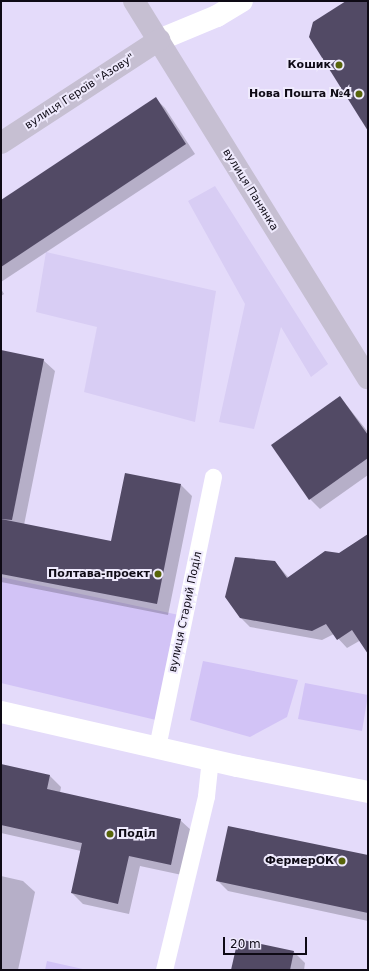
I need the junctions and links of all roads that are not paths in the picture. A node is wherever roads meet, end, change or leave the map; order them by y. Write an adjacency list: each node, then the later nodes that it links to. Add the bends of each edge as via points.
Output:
1 (134, 1): 3 (main road, вулиця Панянка)
2 (242, 1): 3 (street, via 217,16)
3 (159, 40): 4 (main road, вулиця Героїв "Азову"); 5 (main road, вулиця Панянка)
4 (1, 143)
5 (368, 378)
6 (213, 477): 8 (lane, вулиця Старий Поділ)
7 (1, 712): 8 (street)
8 (157, 747): 9 (street)
9 (210, 759): 10 (street); 11 (lane, via 206,796)
10 (368, 792)
11 (164, 970)

